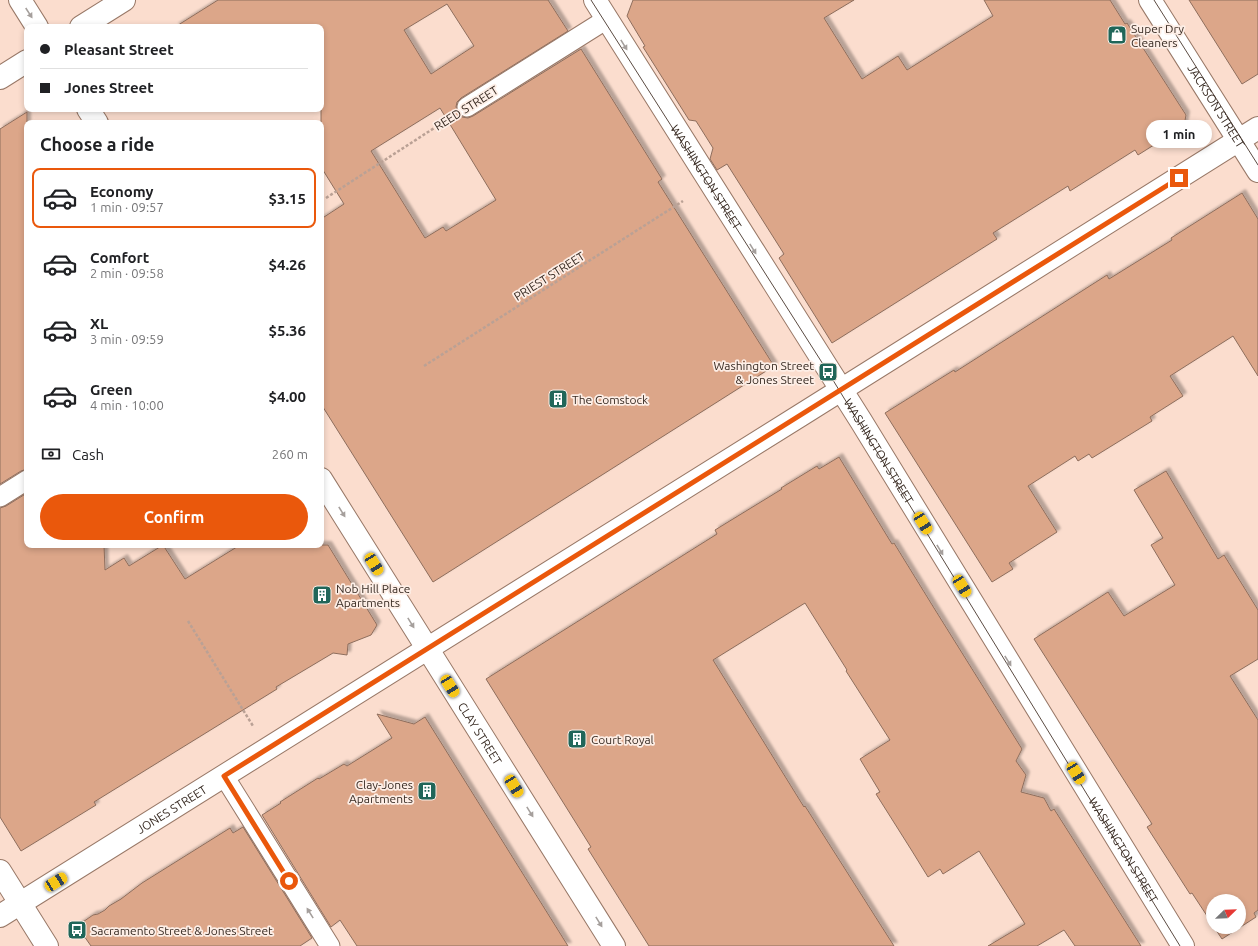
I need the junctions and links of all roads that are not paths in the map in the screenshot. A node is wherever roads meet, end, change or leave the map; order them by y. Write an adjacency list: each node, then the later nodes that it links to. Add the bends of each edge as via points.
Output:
1 (20, 0): 6 (street, one-way to 6)
2 (124, 0): 7 (street)
3 (595, 0): 5 (street, WASHINGTON STREET)
4 (1150, 0): 12 (street, JACKSON STREET)
5 (607, 19): 10 (lane, REED STREET); 14 (street, WASHINGTON STREET, one-way to 14)
6 (35, 24)
7 (86, 24)
8 (24, 63): 9 (street)
9 (0, 78)
10 (467, 107)
11 (1258, 128): 12 (street, JONES STREET)
12 (1238, 140): 13 (street, JACKSON STREET); 14 (street, JONES STREET)
13 (1258, 171)
14 (841, 390): 18 (street, JONES STREET); 26 (street, WASHINGTON STREET, one-way to 26)
15 (24, 482): 17 (lane)
16 (324, 484): 18 (street, CLAY STREET, one-way to 18)
17 (0, 497)
18 (427, 649): 19 (street, JONES STREET); 25 (street, CLAY STREET, one-way to 25)
19 (224, 776): 21 (street, JONES STREET); 24 (lane, one-way to 19)
20 (0, 871): 21 (street)
21 (21, 904): 22 (street, JONES STREET); 23 (street)
22 (0, 916)
23 (48, 946)
24 (330, 946)
25 (614, 946)
26 (1183, 946)

